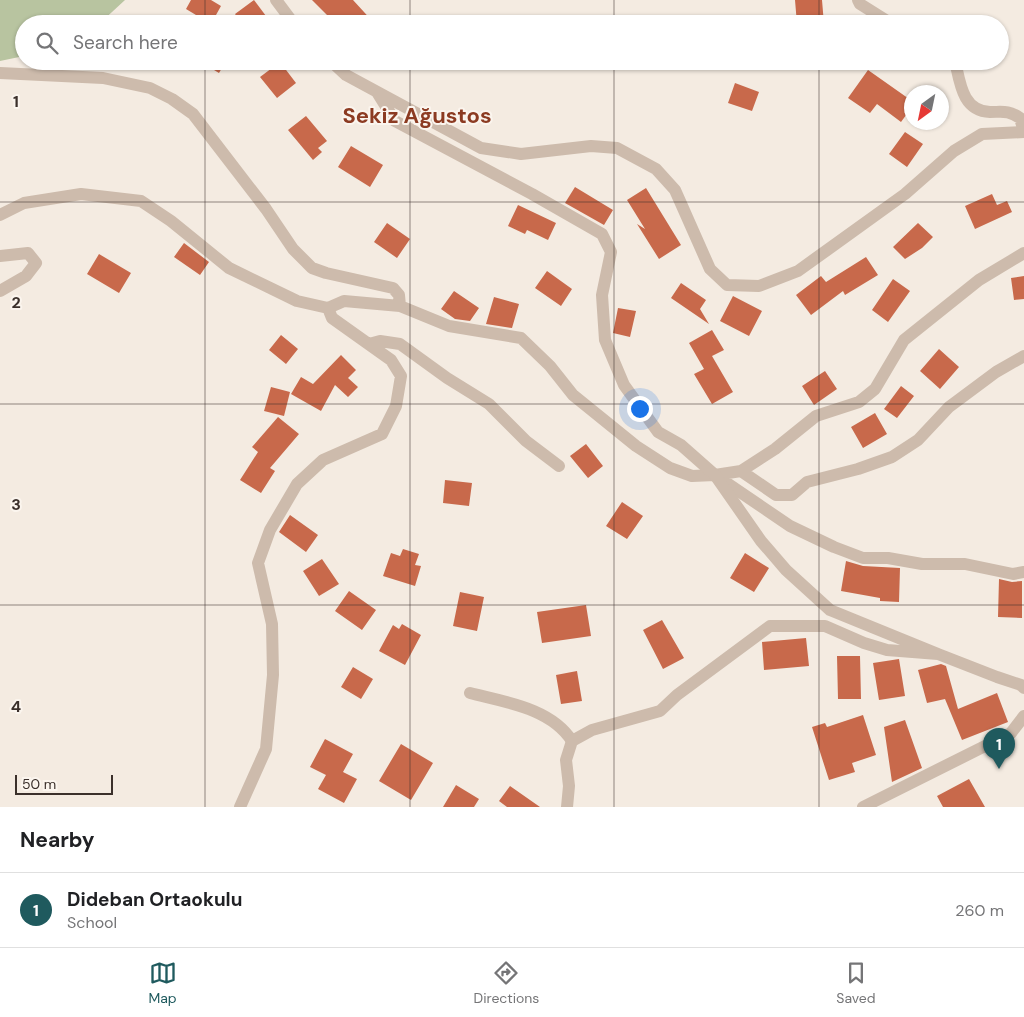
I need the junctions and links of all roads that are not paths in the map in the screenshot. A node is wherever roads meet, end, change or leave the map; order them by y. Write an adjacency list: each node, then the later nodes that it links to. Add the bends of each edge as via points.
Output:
1 (276, 0): 3 (street)
2 (858, 0): 4 (street)
3 (287, 15)
4 (879, 15)
5 (341, 70): 8 (street)
6 (957, 70): 9 (street, via 962,92 970,105 986,112 1010,112 1020,118)
7 (0, 73): 14 (street, via 103,78 150,88 172,98 193,114 266,209 293,250 312,268 393,288 399,295)
8 (377, 92): 9 (street, via 481,148 521,154 591,146 617,148 656,169 675,190 710,269 727,285 759,286 798,271 905,194 954,151 982,134); 20 (street, via 395,121 602,234 611,252 602,295 605,340 624,385 658,432 681,445)
9 (1024, 132)
10 (0, 215): 15 (street, via 24,203 81,194 141,201 229,268 297,301)
11 (1024, 253): 19 (street, via 979,280 904,340 875,389 859,402 816,416 775,449)
12 (0, 256): 13 (street, via 28,253 36,264 26,276)
13 (0, 291)
14 (400, 306): 15 (street, via 344,301); 20 (street, via 450,326 521,338 550,366 573,395 636,446 670,468 692,476)
15 (328, 308): 16 (street, via 332,318)
16 (369, 344): 18 (street, via 380,340 400,344 489,404 526,441); 27 (street, via 391,360 401,376 396,406 382,434 323,460 297,484 270,530 258,563 272,624 273,675 266,749)
17 (1024, 356): 19 (street, via 996,372 949,407 918,440 892,457 807,482 792,495 776,495)
18 (559, 466)
19 (741, 470): 20 (street)
20 (715, 475): 21 (street, via 790,526 863,558 888,558 922,564 965,564 1013,574); 22 (street, via 761,541 786,570 830,610)
21 (1024, 572)
22 (938, 654): 23 (street); 26 (street, via 887,650 825,626 770,626 660,711 592,730)
23 (1024, 688)
24 (470, 693): 26 (street, via 549,718 566,731)
25 (1023, 720): 29 (street, via 1011,733)
26 (572, 741): 28 (street, via 566,760)
27 (240, 807)
28 (567, 807)
29 (863, 807)

